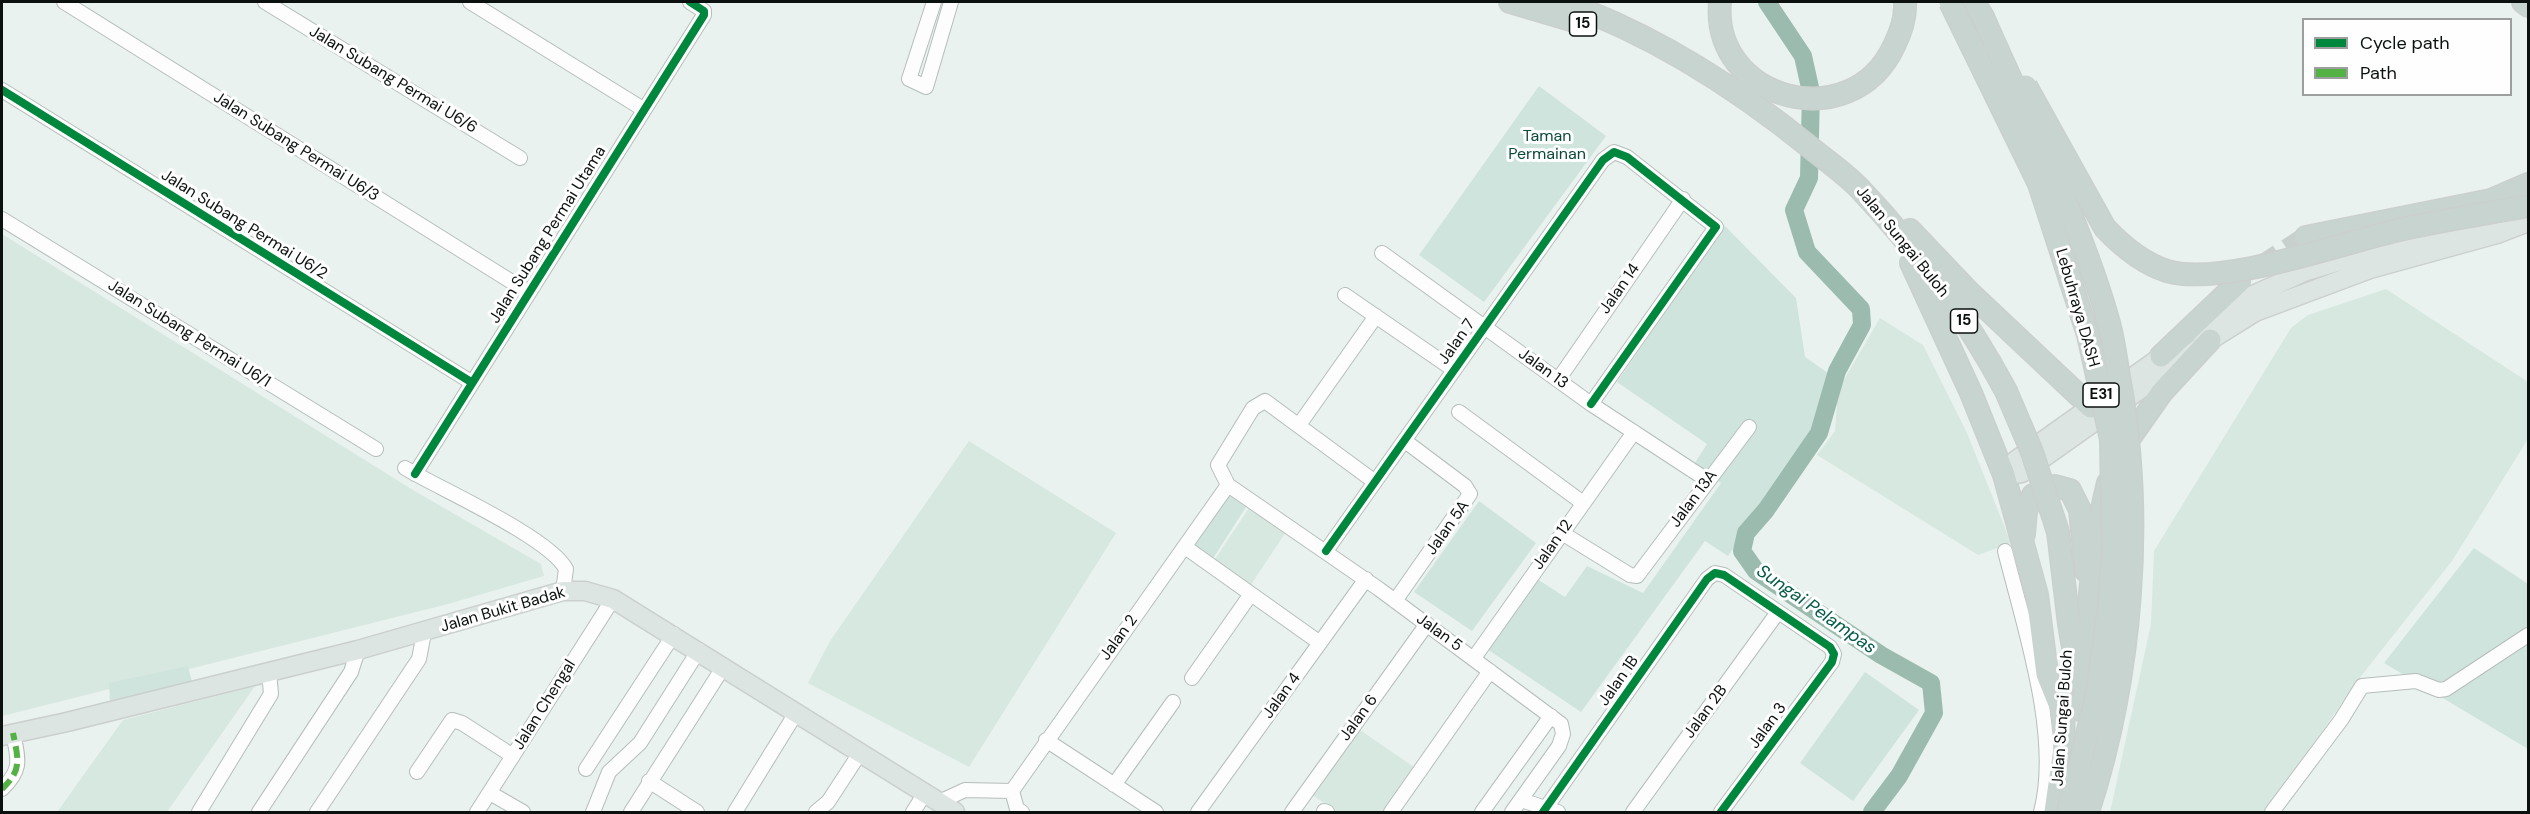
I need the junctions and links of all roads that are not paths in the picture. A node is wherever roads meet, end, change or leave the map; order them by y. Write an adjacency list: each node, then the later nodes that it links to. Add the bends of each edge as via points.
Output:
1 (64, 2): 29 (street, Jalan Subang Permai U6/3)
2 (265, 2): 18 (street, Jalan Subang Permai U6/6)
3 (470, 2): 17 (street)
4 (690, 2): 17 (street, Jalan Subang Permai Utama, via 705,12)
5 (934, 2): 6 (street, via 909,79 926,87)
6 (951, 2)
7 (1510, 2): 15 (highway, Jalan Sungai Buloh / 15)
8 (1562, 2): 15 (highway, Jalan Sungai Buloh / 15, via 1606,17)
9 (1720, 2): 10 (highway, via 1730,51 1745,69 1762,86 1807,99 1831,98 1852,90 1873,75 1888,58 1901,33)
10 (1905, 2)
11 (1950, 2): 115 (highway, Lebuhraya DASH / E31, bridge, via 2039,184 2088,335 2111,440 2113,552 2109,605 2097,693)
12 (2524, 2): 13 (highway)
13 (2529, 5)
14 (1978, 9): 22 (highway, bridge, via 2062,146 2104,228 2121,246 2168,271 2234,271 2400,230); 117 (highway, Lebuhraya DASH / E31, bridge, via 2074,218 2110,325 2129,429 2133,556 2123,656 2101,775)
15 (1657, 45): 21 (highway, Jalan Sungai Buloh / 15, via 1775,119 1848,178)
16 (2, 90): 37 (street, Jalan Subang Permai U6/2)
17 (644, 110): 29 (street, Jalan Subang Permai Utama)
18 (520, 158)
19 (2529, 184): 26 (highway, via 2491,200)
20 (1683, 199): 32 (street, Jalan 7, via 1627,157 1614,152 1603,160); 36 (street, Jalan 14); 38 (street, via 1716,227)
21 (1875, 206): 25 (highway, Jalan Sungai Buloh / 15); 39 (highway, via 1892,214 1920,239 1969,292)
22 (2529, 206): 34 (main road, via 2486,223 2409,240 2304,272 2251,296)
23 (2, 219): 45 (street, Jalan Subang Permai U6/1)
24 (2529, 222): 33 (main road, via 2320,286 2254,312)
25 (1897, 232): 46 (highway, via 1971,393); 75 (highway, Jalan Sungai Buloh / 15, bridge, via 1961,316 2006,391 2032,452 2058,532 2069,624)
26 (2306, 237)
27 (1382, 253): 32 (street, Jalan 13)
28 (2239, 282): 34 (highway)
29 (528, 292): 37 (street, Jalan Subang Permai Utama)
30 (1345, 295): 31 (street)
31 (1376, 316): 35 (street); 41 (street)
32 (1484, 327): 35 (street, Jalan 7); 36 (street, Jalan 13)
33 (2210, 340): 46 (main road, via 2022,473); 60 (highway, via 2162,392 2125,443 2110,474)
34 (2161, 356): 39 (main road)
35 (1454, 370): 44 (street, Jalan 7)
36 (1558, 380): 38 (street, Jalan 13)
37 (471, 382): 56 (street, Jalan Subang Permai Utama, via 410,471 500,519 556,555 566,568)
38 (1591, 404): 43 (street, Jalan 13)
39 (2091, 407): 46 (main road, via 2016,460)
40 (1459, 412): 50 (street)
41 (1299, 425): 48 (street); 49 (street, via 1269,403 1257,404 1221,457 1219,469)
42 (1749, 427): 47 (street, Jalan 13A)
43 (1634, 432): 47 (street, Jalan 13); 50 (street, Jalan 12)
44 (1405, 441): 48 (street, Jalan 7); 59 (street, Jalan 5A, via 1465,486 1470,494)
45 (376, 449)
46 (2004, 476): 53 (highway)
47 (1707, 480): 51 (street, Jalan 13A, via 1639,573 1632,576)
48 (1375, 482): 54 (street, Jalan 7)
49 (1228, 485): 52 (street, Jalan 2); 54 (street, Jalan 5)
50 (1582, 503): 51 (street, Jalan 12)
51 (1562, 532): 69 (street, Jalan 12)
52 (1185, 547): 57 (street); 79 (street, Jalan 2)
53 (2015, 547): 60 (highway, via 2033,495 2055,486 2070,490 2080,510); 75 (highway, via 2037,595 2047,674); 113 (street, via 2047,761)
54 (1326, 551): 55 (street, Jalan 5)
55 (1365, 579): 59 (street, Jalan 5); 66 (street, Jalan 4)
56 (563, 591): 58 (main road, Jalan Bukit Badak, via 585,591); 63 (main road, Jalan Bukit Badak)
57 (1251, 594): 66 (street); 73 (street)
58 (613, 598): 64 (main road, Jalan Bukit Badak); 81 (street, Jalan Chengal)
59 (1395, 601): 62 (street, Jalan 5)
60 (2089, 606): 75 (highway, via 2088,693)
61 (1778, 612): 91 (street, Jalan 1B, via 1724,575 1715,573 1707,579); 92 (street, Jalan 3, via 1830,647 1834,654 1832,662); 112 (street, Jalan 2B)
62 (1427, 624): 69 (street, Jalan 5); 108 (street, Jalan 6)
63 (424, 633): 67 (main road, Jalan Bukit Badak); 95 (street, via 419,658)
64 (674, 634): 68 (main road, Jalan Bukit Badak); 82 (street)
65 (2529, 635): 118 (street, via 2446,689 2416,681 2362,686)
66 (1320, 642): 107 (street, Jalan 4)
67 (358, 650): 72 (main road, Jalan Bukit Badak); 94 (street, via 351,672)
68 (699, 650): 70 (main road, Jalan Bukit Badak); 98 (street, via 640,743 609,772)
69 (1473, 658): 71 (street, Jalan 5)
70 (724, 666): 76 (main road, Jalan Bukit Badak); 84 (street)
71 (1490, 671): 77 (street, Jalan 5); 109 (street)
72 (269, 672): 78 (main road, Jalan Bukit Badak); 93 (street, via 272,694)
73 (1192, 678)
74 (1173, 702): 85 (street)
75 (2071, 711): 114 (highway, Jalan Sungai Buloh); 116 (highway, Jalan Sungai Buloh, via 2085,754)
76 (796, 713): 80 (main road, Jalan Bukit Badak); 101 (street)
77 (1551, 716): 90 (street, via 1561,724 1562,739); 110 (street)
78 (7, 735): 86 (street, via 19,763)
79 (1046, 740): 85 (street); 87 (street, Jalan 2)
80 (860, 753): 89 (main road, Jalan Bukit Badak); 102 (street, via 828,802)
81 (513, 756): 83 (street, via 452,720); 88 (street, Jalan Chengal)
82 (586, 769)
83 (417, 772)
84 (649, 781): 99 (street); 100 (street)
85 (1114, 785): 106 (street)
86 (2, 789)
87 (1012, 791): 89 (street, via 965,790); 105 (street)
88 (490, 793): 96 (street, Jalan Chengal); 97 (street)
89 (932, 797): 103 (street); 104 (main road, Jalan Bukit Badak)
90 (1521, 800): 91 (street); 111 (street)
91 (1549, 811)
92 (1723, 812)
93 (199, 813)
94 (259, 813)
95 (317, 813)
96 (477, 813)
97 (523, 813)
98 (593, 813)
99 (631, 813)
100 (697, 813)
101 (735, 813)
102 (816, 813)
103 (913, 813)
104 (956, 813)
105 (1022, 813)
106 (1156, 813)
107 (1198, 813)
108 (1292, 813)
109 (1391, 813)
110 (1482, 813)
111 (1512, 813)
112 (1633, 813)
113 (2042, 813)
114 (2055, 813)
115 (2068, 813)
116 (2081, 813)
117 (2088, 813)
118 (2272, 813)

